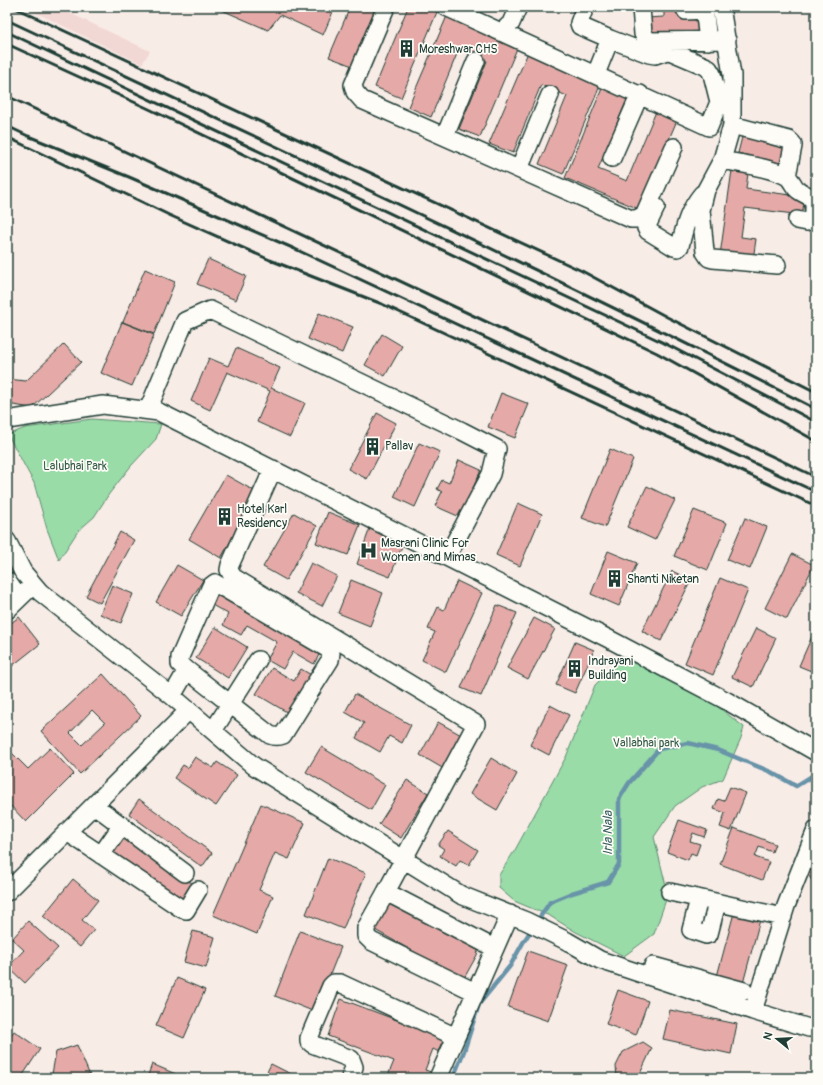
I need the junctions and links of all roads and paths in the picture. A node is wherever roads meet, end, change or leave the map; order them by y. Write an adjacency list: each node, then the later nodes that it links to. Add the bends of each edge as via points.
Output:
1 (386, 7): 18 (street, via 353,85 355,92 362,100)
2 (446, 7): 9 (street)
3 (505, 7): 9 (street, via 510,12)
4 (518, 7): 9 (street, via 511,24)
5 (585, 7): 10 (street, via 580,26)
6 (684, 7): 8 (street, via 686,11)
7 (645, 8): 12 (street, via 643,34 649,41)
8 (710, 8): 11 (street); 12 (street)
9 (505, 30): 14 (street)
10 (610, 39): 14 (street); 15 (street, via 649,54 667,51 705,66 712,74 719,102 709,127)
11 (727, 40): 12 (street); 17 (street, via 732,75)
12 (708, 41)
13 (476, 61): 18 (street)
14 (596, 74): 15 (street)
15 (640, 94): 20 (street)
16 (550, 95): 22 (street)
17 (732, 125): 21 (street); 23 (street, via 789,140 793,146)
18 (445, 136): 22 (street)
19 (674, 147): 22 (street, via 644,214 636,219)
20 (612, 158)
21 (722, 160): 23 (street, via 759,166); 24 (street)
22 (520, 169)
23 (787, 176): 26 (street, via 797,190 813,199 815,203 812,218 807,222)
24 (706, 190): 25 (street, via 691,209 678,248 646,228); 27 (street, via 701,210 705,252 709,258)
25 (657, 205)
26 (797, 220)
27 (777, 265)
28 (148, 410): 29 (street, via 103,405); 30 (street, via 159,412); 31 (street, via 185,321 210,310 462,431 497,450 491,474)
29 (7, 420)
30 (273, 469): 31 (street); 35 (street, via 229,570)
31 (447, 557): 45 (street, via 644,657)
32 (10, 558): 34 (street)
33 (7, 581): 36 (street)
34 (33, 585): 36 (street); 41 (street)
35 (244, 592): 38 (street); 40 (street, via 215,583 211,586 180,657 180,664)
36 (19, 598): 37 (street)
37 (7, 610)
38 (289, 618): 42 (street, via 328,649 331,656 283,734 270,735); 51 (street, via 476,724)
39 (258, 660): 42 (street)
40 (187, 670): 41 (street); 42 (street)
41 (172, 696): 43 (street)
42 (231, 704): 44 (street)
43 (189, 710): 44 (street); 46 (street)
44 (213, 731): 51 (street, via 254,766)
45 (816, 752)
46 (94, 805): 47 (street); 49 (street)
47 (122, 825): 50 (street); 52 (street)
48 (816, 830): 60 (street)
49 (67, 832): 50 (street); 54 (street)
50 (101, 855): 53 (street, via 182,909 186,910)
51 (404, 860): 55 (street); 59 (street, via 461,895)
52 (185, 873)
53 (198, 890)
54 (7, 892)
55 (386, 892): 61 (street); 62 (street, via 366,928 368,939)
56 (670, 892): 57 (street)
57 (699, 899): 58 (street); 58 (street, via 691,930 706,935)
58 (717, 903): 60 (street)
59 (510, 914): 61 (street); 63 (street, via 600,960 661,973 732,993)
60 (783, 917): 63 (street)
61 (494, 948): 62 (street)
62 (475, 992): 65 (street)
63 (754, 1011): 64 (street)
64 (809, 1028)
65 (456, 1037): 66 (street, via 334,983 309,1041 351,1059 354,1067); 67 (street)
66 (350, 1078)
67 (438, 1078)

